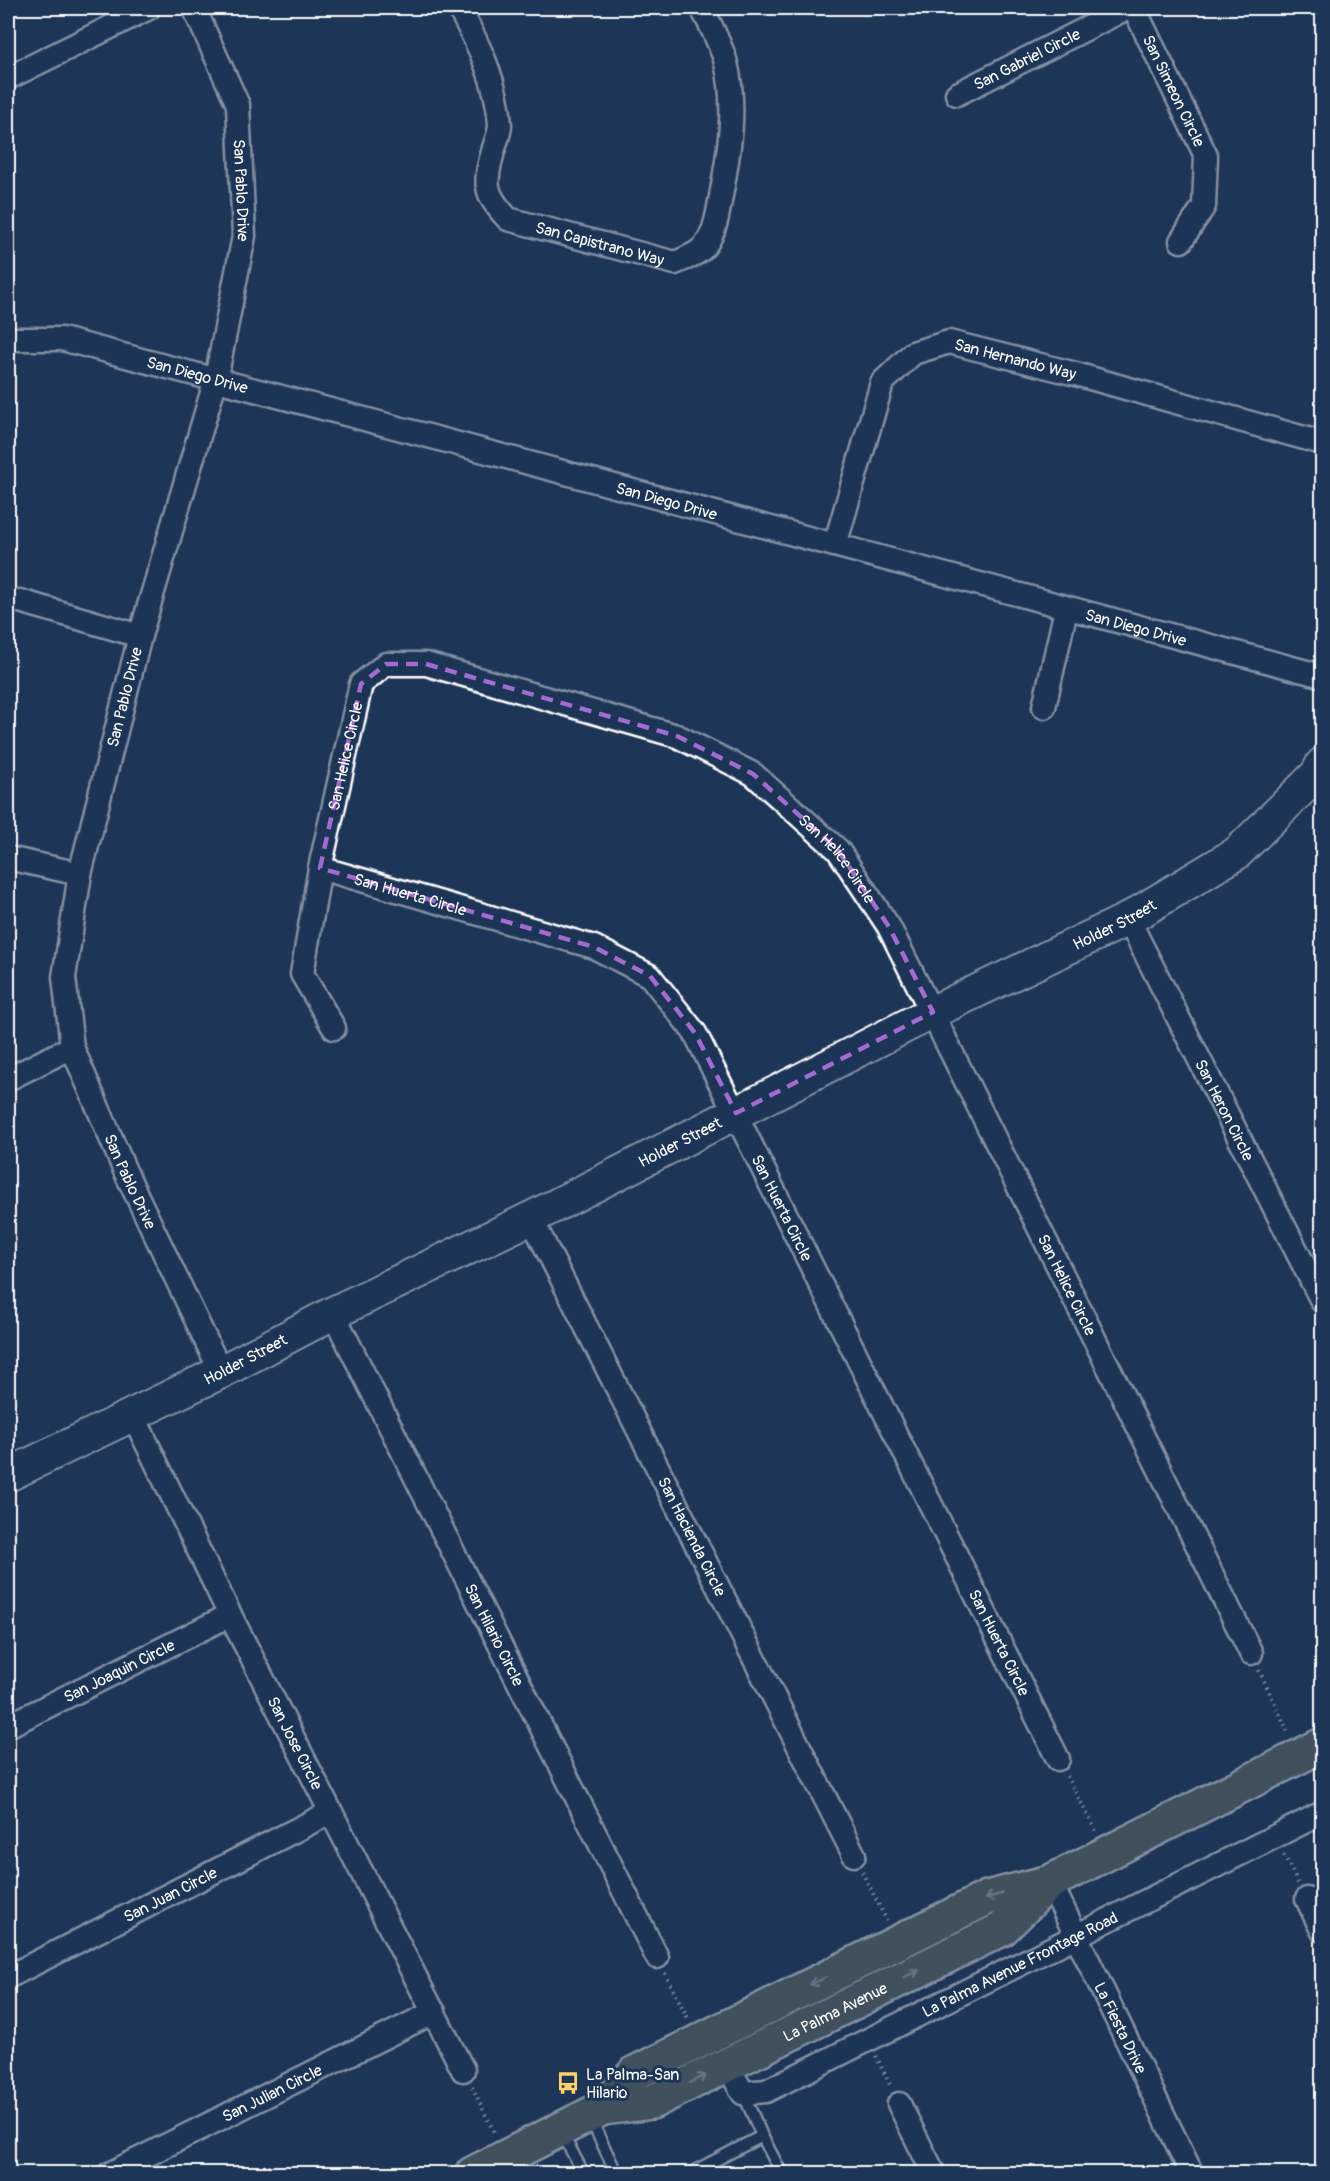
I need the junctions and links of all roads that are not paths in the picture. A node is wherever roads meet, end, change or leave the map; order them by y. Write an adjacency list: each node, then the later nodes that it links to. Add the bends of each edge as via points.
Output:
1 (149, 8): 7 (street)
2 (194, 8): 11 (street, San Pablo Drive, via 238,105 244,236)
3 (459, 8): 4 (street, San Capistrano Way, via 492,79 500,127 487,186 493,203 508,219 675,262 705,246 714,231 728,160 731,96 726,62)
4 (702, 8)
5 (1127, 8): 8 (street, San Gabriel Circle)
6 (1134, 8): 9 (street, San Simeon Circle, via 1206,156 1204,206)
7 (8, 78)
8 (957, 94)
9 (1181, 241)
10 (8, 339): 11 (street, San Diego Drive, via 62,339)
11 (216, 379): 13 (street, San Diego Drive); 16 (street, San Pablo Drive)
12 (1323, 443): 13 (street, San Hernando Way, via 949,342 913,353 882,383)
13 (835, 545): 15 (street, San Diego Drive)
14 (8, 601): 16 (street, via 20,601)
15 (1066, 609): 17 (street, San Diego Drive); 18 (street)
16 (140, 636): 22 (street, San Pablo Drive)
17 (1323, 676)
18 (1044, 707)
19 (1323, 764): 23 (street, Holder Street, via 1237,853)
20 (8, 858): 22 (street)
21 (320, 868): 24 (street, San Helice Circle, via 361,684 386,664 426,664 677,736 753,774 838,850 890,927); 25 (street, San Helice Circle, via 302,974); 28 (street, San Huerta Circle, via 594,947 650,976 695,1033)
22 (80, 874): 26 (street, San Pablo Drive, via 64,977)
23 (1128, 919): 24 (street, Holder Street); 30 (street, San Heron Circle)
24 (933, 1012): 28 (street, Holder Street); 36 (street, San Helice Circle)
25 (333, 1028)
26 (72, 1047): 27 (street); 32 (street, San Pablo Drive, via 125,1171)
27 (8, 1079)
28 (736, 1113): 29 (street, Holder Street); 39 (street, San Huerta Circle)
29 (531, 1218): 31 (street, Holder Street); 42 (street, San Hacienda Circle)
30 (1323, 1301)
31 (333, 1313): 32 (street, Holder Street); 47 (street, San Hilario Circle)
32 (221, 1372): 33 (street, Holder Street)
33 (133, 1415): 34 (street, Holder Street); 35 (street, San Jose Circle)
34 (8, 1475)
35 (230, 1615): 37 (street, San Joaquin Circle); 40 (street, San Jose Circle)
36 (1251, 1653)
37 (8, 1725)
38 (1311, 1751): 43 (main road, La Palma Avenue)
39 (1058, 1759)
40 (331, 1812): 48 (street, San Juan Circle); 49 (street, San Jose Circle)
41 (1323, 1813): 46 (street, La Palma Avenue Frontage Road)
42 (854, 1855)
43 (1050, 1882): 46 (street, La Fiesta Drive); 51 (main road, La Palma Avenue, one-way to 43, via 1002,1929); 53 (main road, La Palma Avenue, one-way to 53, via 987,1898 635,2073)
44 (1307, 1899): 45 (street)
45 (1323, 1930)
46 (1077, 1937): 51 (street, La Palma Avenue Frontage Road, via 766,2091); 63 (street, La Fiesta Drive)
47 (657, 1957)
48 (8, 1977)
49 (434, 2012): 50 (street, San Jose Circle); 56 (street, San Julian Circle)
50 (463, 2070)
51 (735, 2079): 53 (main road, La Palma Avenue, one-way to 51, via 652,2102); 55 (lane)
52 (899, 2104): 62 (street)
53 (596, 2111): 54 (main road, La Palma Avenue); 59 (lane)
54 (560, 2130): 57 (main road, La Palma Avenue); 58 (lane)
55 (762, 2136): 60 (lane); 61 (lane)
56 (109, 2174)
57 (472, 2174)
58 (584, 2174)
59 (617, 2174)
60 (689, 2174)
61 (782, 2174)
62 (934, 2174)
63 (1192, 2174)

